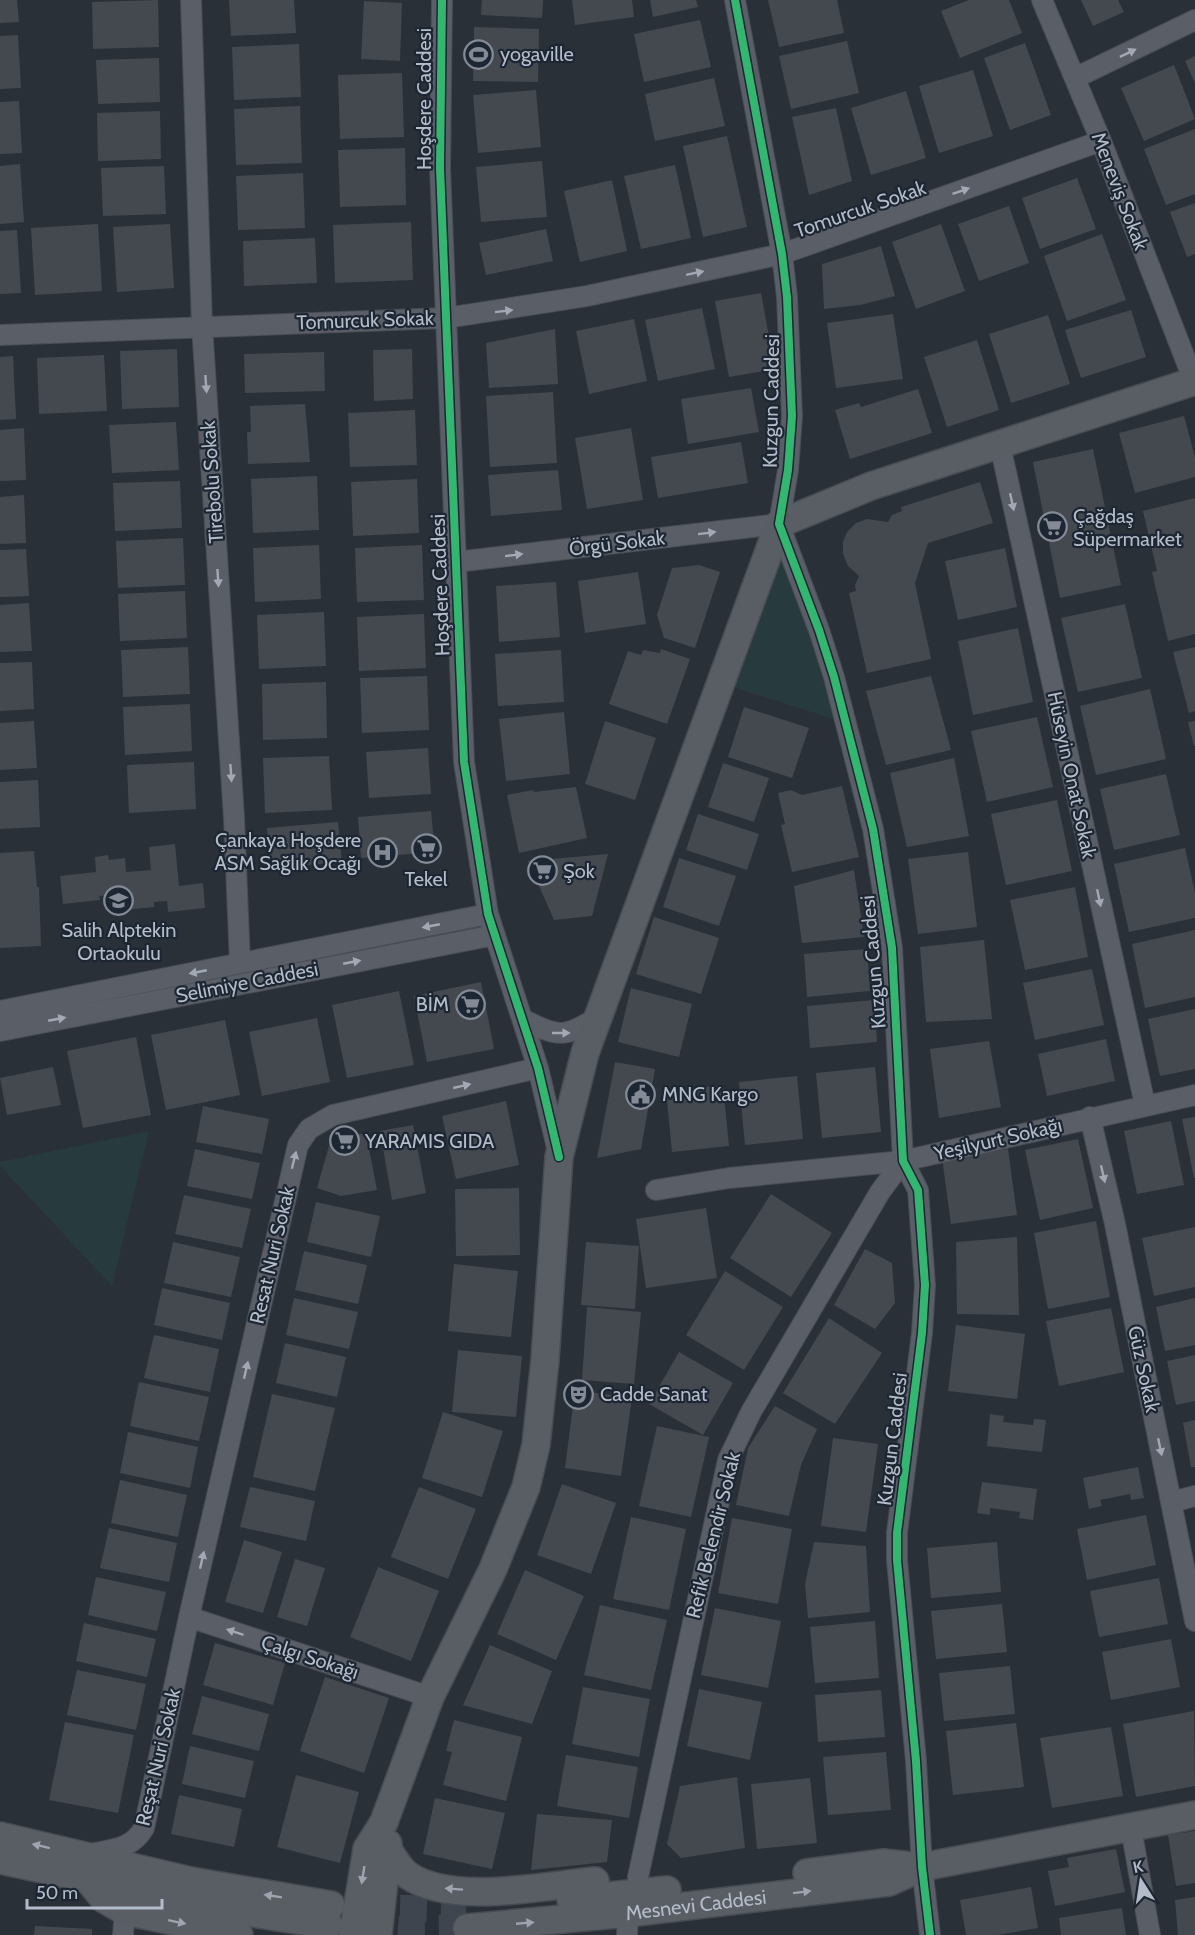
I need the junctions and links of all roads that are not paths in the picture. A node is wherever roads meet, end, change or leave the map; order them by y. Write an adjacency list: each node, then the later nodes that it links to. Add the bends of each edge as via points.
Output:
1 (191, 0): 10 (street, Tirebolu Sokak)
2 (442, 0): 9 (street, Hoşdere Caddesi, via 440,147)
3 (735, 0): 8 (street, Kuzgun Caddesi)
4 (1042, 0): 6 (street, Meneviş Sokak)
5 (1195, 20): 6 (street, one-way to 5)
6 (1075, 78): 7 (street, Meneviş Sokak)
7 (1101, 141): 8 (street, Tomurcuk Sokak, one-way to 7); 12 (street, Meneviş Sokak)
8 (782, 254): 9 (street, Tomurcuk Sokak, one-way to 8, via 587,296); 14 (street, Kuzgun Caddesi, via 792,416)
9 (446, 318): 10 (street, Tomurcuk Sokak); 15 (street, Hoşdere Caddesi)
10 (202, 325): 11 (street, Tomurcuk Sokak); 18 (street, Tirebolu Sokak, one-way to 18)
11 (0, 334)
12 (1195, 382): 13 (main road)
13 (1000, 445): 14 (main road, via 871,486); 25 (street, Hüseyin Onat Sokak, one-way to 25)
14 (779, 524): 15 (street, Örgü Sokak, one-way to 14); 20 (main road); 28 (street, Kuzgun Caddesi, via 822,640 873,830 892,948)
15 (456, 562): 16 (street, Hoşdere Caddesi, via 464,762)
16 (488, 914): 17 (street, Hoşdere Caddesi); 18 (street, Selimiye Caddesi, one-way to 18)
17 (495, 935): 21 (street, Hoşdere Caddesi); 22 (street, Selimiye Caddesi, one-way to 17)
18 (240, 963): 19 (street, Selimiye Caddesi, one-way to 19)
19 (0, 1011)
20 (596, 1018): 21 (street, one-way to 20, via 550,1033 562,1034 578,1030); 27 (main road)
21 (524, 1020): 23 (street, Hoşdere Caddesi)
22 (0, 1031)
23 (538, 1068): 27 (street, Hoşdere Caddesi); 32 (street, Resat Nuri Sokak, one-way to 23, via 294,1158 304,1135 320,1120 333,1115)
24 (1195, 1095): 25 (street, Yeşilyurt Sokağı)
25 (1145, 1105): 26 (street, Yeşilyurt Sokağı)
26 (1090, 1117): 28 (street, Yeşilyurt Sokağı); 31 (street, Güz Sokak, one-way to 31)
27 (559, 1157): 34 (main road, via 545,1360 536,1445 526,1487 493,1569)
28 (903, 1161): 29 (street, Yeşilyurt Sokağı, via 729,1178); 41 (street, Kuzgun Caddesi, via 918,1190 925,1285 897,1533); 43 (street, Refik Belendir Sokak, via 751,1412 728,1460)
29 (656, 1190)
30 (1195, 1496): 31 (street)
31 (1172, 1502): 33 (street, Güz Sokak)
32 (189, 1617): 34 (street, Çalgı Sokağı, one-way to 32); 42 (street, Reşat Nuri Sokak, via 144,1828 127,1846)
33 (1195, 1621)
34 (430, 1697): 36 (main road)
35 (1195, 1815): 37 (main road, Mesnevi Caddesi)
36 (384, 1822): 39 (main road); 45 (main road, one-way to 45, via 367,1849)
37 (1131, 1828): 41 (main road, Mesnevi Caddesi); 51 (street)
38 (0, 1836): 42 (main road, one-way to 38)
39 (389, 1851): 43 (main road, one-way to 39, via 512,1889 445,1889 409,1876); 48 (main road)
40 (0, 1860): 42 (main road)
41 (922, 1867): 44 (main road, Mesnevi Caddesi, via 884,1863); 47 (main road, Mesnevi Caddesi, one-way to 41, via 889,1882); 50 (street, Kuzgun Caddesi)
42 (86, 1868): 45 (main road, via 191,1881); 46 (main road)
43 (638, 1877): 44 (main road)
44 (690, 1888): 47 (main road, Mesnevi Caddesi, one-way to 47, via 466,1919)
45 (338, 1922)
46 (124, 1923): 49 (main road, one-way to 49)
47 (627, 1926)
48 (378, 1932)
49 (239, 1935)
50 (930, 1935)
51 (1150, 1935)

